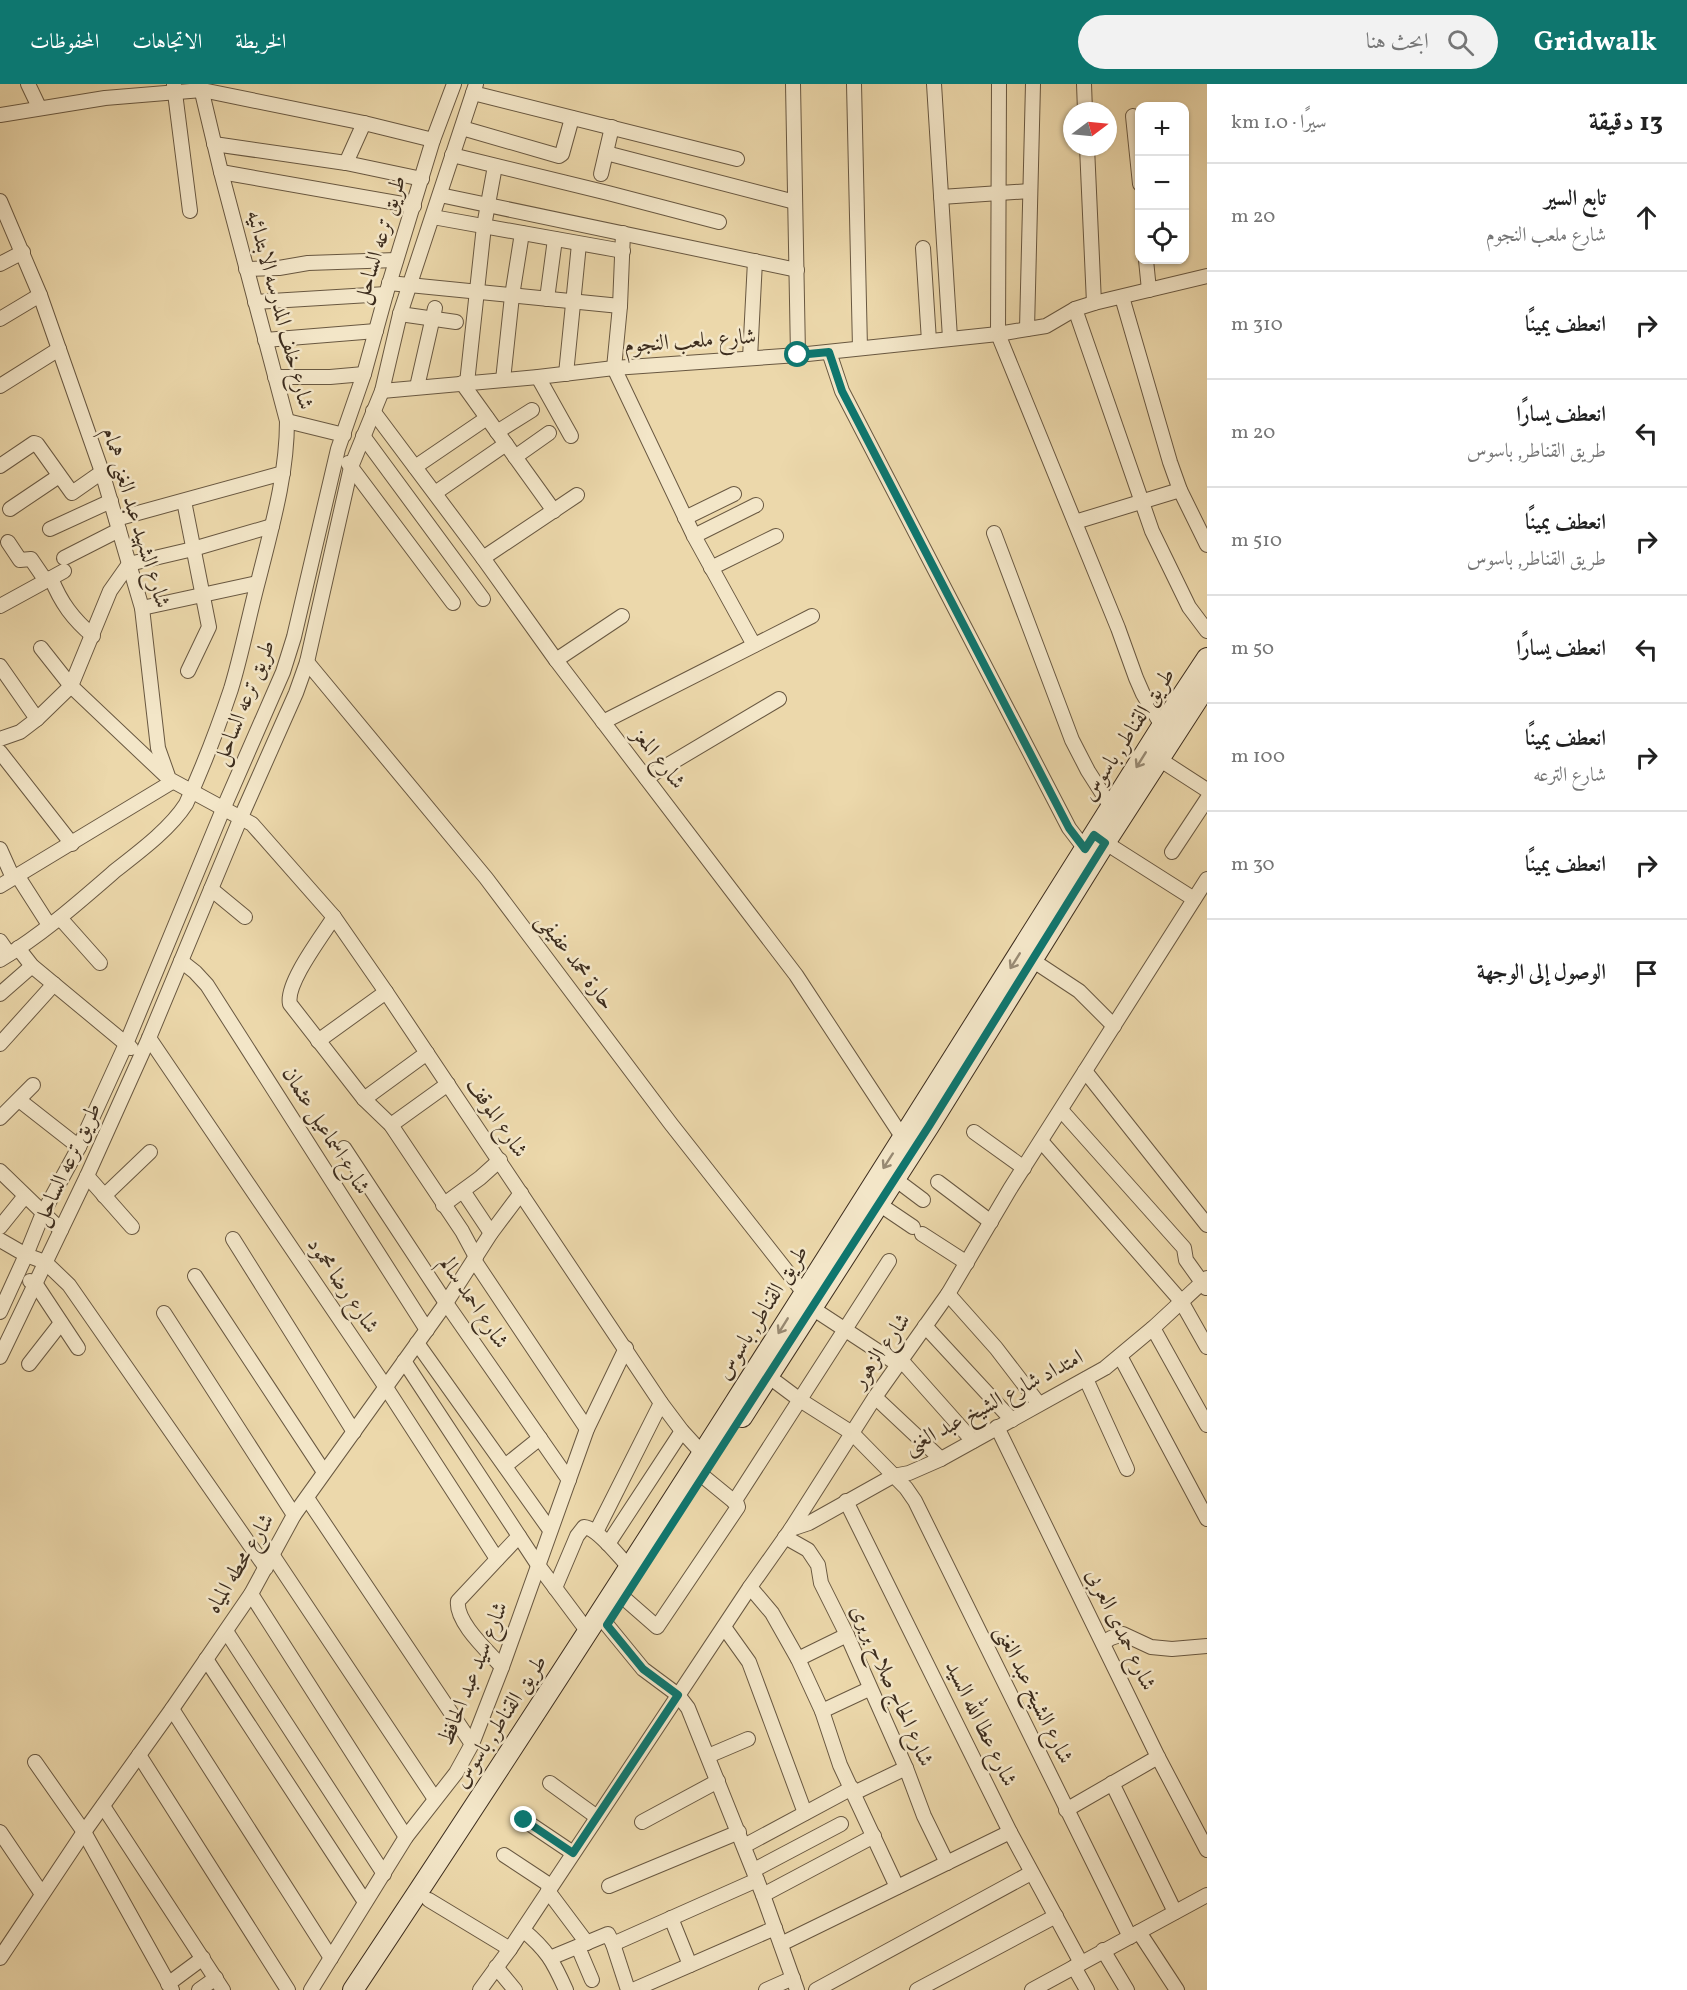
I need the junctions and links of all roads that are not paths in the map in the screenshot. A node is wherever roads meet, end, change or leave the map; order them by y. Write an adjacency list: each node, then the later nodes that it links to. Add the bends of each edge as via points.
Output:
1 (28, 84): 14 (street)
2 (454, 84): 21 (street, طريق ترعه الساحل)
3 (793, 84): 37 (street)
4 (854, 84): 82 (street)
5 (934, 84): 36 (street)
6 (999, 84): 34 (street)
7 (1033, 84): 33 (street)
8 (1084, 84): 13 (street)
9 (201, 87): 10 (street); 18 (street); 22 (street, شارع خلف المدرسه الابتدائيه)
10 (174, 88): 12 (street); 41 (street)
11 (474, 88): 17 (street); 20 (street, طريق ترعه الساحل)
12 (104, 91): 14 (street)
13 (1085, 102)
14 (39, 107): 15 (street)
15 (0, 115)
16 (1133, 116): 26 (street)
17 (572, 117): 19 (street); 20 (street, via 561,156)
18 (364, 123): 21 (street); 28 (street)
19 (612, 127): 23 (street); 27 (street)
20 (462, 128): 24 (street, طريق ترعه الساحل)
21 (433, 140): 32 (street, طريق ترعه الساحل)
22 (214, 144): 28 (street); 30 (street, شارع خلف المدرسه الابتدائيه)
23 (606, 153): 31 (street); 37 (street)
24 (452, 155): 29 (street); 35 (street, طريق ترعه الساحل)
25 (1087, 156): 69 (street)
26 (1137, 156)
27 (737, 159)
28 (346, 163): 32 (street)
29 (495, 166): 38 (street); 43 (street)
30 (221, 172): 39 (street); 56 (street, شارع خلف المدرسه الابتدائيه)
31 (601, 174)
32 (422, 179): 39 (street, طريق ترعه الساحل)
33 (1030, 191): 34 (street); 76 (street)
34 (999, 193): 36 (street); 78 (street)
35 (440, 195): 38 (street); 42 (street, طريق ترعه الساحل)
36 (941, 197): 79 (street)
37 (795, 202): 57 (street)
38 (488, 205): 44 (street); 46 (street)
39 (414, 206): 52 (street, طريق ترعه الساحل)
40 (2, 208): 51 (street, شارع الشهيد عبد الغنى همام)
41 (190, 211)
42 (433, 217): 44 (street); 59 (street, طريق ترعه الساحل)
43 (718, 222)
44 (484, 226): 45 (street); 62 (street)
45 (522, 233): 47 (street); 64 (street)
46 (623, 233): 50 (street); 53 (street)
47 (555, 239): 48 (street); 66 (street)
48 (579, 244): 50 (street); 68 (street)
49 (923, 248): 81 (street)
50 (623, 251): 70 (street)
51 (23, 252): 54 (street); 63 (street, شارع الشهيد عبد الغنى همام)
52 (396, 260): 56 (street); 60 (street, طريق ترعه الساحل)
53 (755, 261): 57 (street); 86 (street)
54 (0, 264)
55 (1146, 264): 61 (street)
56 (246, 269): 67 (street, شارع خلف المدرسه الابتدائيه)
57 (797, 270): 85 (street)
58 (1207, 276): 61 (street, شارع ملعب النجوم)
59 (410, 285): 60 (street); 62 (street); 72 (street, طريق ترعه الساحل)
60 (388, 289): 67 (street); 77 (street, طريق ترعه الساحل)
61 (1149, 290): 65 (street, شارع ملعب النجوم)
62 (477, 292): 64 (street); 93 (street)
63 (40, 295): 74 (street); 83 (street, شارع الشهيد عبد الغنى همام)
64 (512, 296): 66 (street); 92 (street)
65 (1122, 297): 69 (street, شارع ملعب النجوم); 114 (street, via 1160,434)
66 (547, 299): 68 (street)
67 (255, 302): 80 (street, شارع خلف المدرسه الابتدائيه)
68 (573, 302): 70 (street); 89 (street)
69 (1094, 303): 71 (street, شارع ملعب النجوم)
70 (620, 306): 87 (street)
71 (1075, 309): 76 (street, شارع ملعب النجوم, via 1056,322); 120 (street)
72 (400, 314): 73 (street); 96 (street, طريق ترعه الساحل)
73 (434, 314): 75 (street); 95 (street)
74 (0, 319)
75 (456, 322)
76 (1027, 329): 78 (street, شارع ملعب النجوم)
77 (376, 331): 80 (street); 88 (street, طريق ترعه الساحل)
78 (998, 334): 79 (street, شارع ملعب النجوم); 125 (street)
79 (950, 338): 81 (street, شارع ملعب النجوم)
80 (265, 340): 90 (street, شارع خلف المدرسه الابتدائيه)
81 (929, 340): 82 (street, شارع ملعب النجوم)
82 (860, 348): 84 (street, شارع ملعب النجوم)
83 (59, 349): 94 (street); 111 (street, شارع الشهيد عبد الغنى همام)
84 (829, 352): 85 (street, شارع ملعب النجوم); 173 (street, via 842,391 1069,828)
85 (798, 355): 86 (street, شارع ملعب النجوم)
86 (750, 358): 87 (street, شارع ملعب النجوم)
87 (614, 368): 89 (street, شارع ملعب النجوم); 124 (street)
88 (364, 374): 90 (street); 102 (street, طريق ترعه الساحل)
89 (567, 374): 91 (street, شارع ملعب النجوم)
90 (275, 377): 100 (street, شارع خلف المدرسه الابتدائيه)
91 (538, 377): 92 (street, شارع ملعب النجوم); 104 (street)
92 (503, 380): 93 (street, شارع ملعب النجوم)
93 (464, 383): 95 (street, شارع ملعب النجوم); 99 (street)
94 (0, 386)
95 (417, 387): 96 (street, شارع ملعب النجوم)
96 (382, 391): 98 (street, طريق ترعه الساحل)
97 (532, 410): 105 (street)
98 (373, 411): 103 (street, طريق ترعه الساحل); 110 (street, شارع المعز)
99 (487, 418): 105 (street); 110 (street)
100 (287, 421): 102 (street); 112 (street, شارع خلف المدرسه الابتدائيه)
101 (549, 433): 107 (street)
102 (344, 435): 106 (street, طريق ترعه الساحل)
103 (363, 436): 109 (street, طريق ترعه الساحل); 141 (street)
104 (571, 436)
105 (502, 438): 107 (street); 115 (street)
106 (338, 449): 109 (street); 170 (street, طريق ترعه الساحل, via 284,672)
107 (515, 457): 123 (street)
108 (0, 466): 113 (street, via 36,443)
109 (351, 467): 142 (street); 153 (street, طريق ترعه الساحل)
110 (415, 467): 115 (street, شارع المعز)
111 (102, 472): 113 (street, via 73,494); 118 (street, شارع الشهيد عبد الغنى همام)
112 (284, 473): 119 (street); 127 (street, شارع خلف المدرسه الابتدائيه)
113 (59, 476): 122 (street)
114 (1180, 490): 120 (street); 133 (street)
115 (435, 493): 135 (street, شارع المعز)
116 (734, 494): 124 (street)
117 (577, 495): 123 (street)
118 (111, 501): 126 (street, شارع الشهيد عبد الغنى همام); 128 (street)
119 (184, 501): 126 (street); 134 (street)
120 (1141, 501): 125 (street); 147 (street, via 1163,558 1189,607)
121 (756, 505): 130 (street)
122 (10, 509)
123 (554, 511): 135 (street)
124 (685, 518): 130 (street)
125 (1076, 522): 161 (street, via 1136,678)
126 (118, 524): 136 (street, شارع الشهيد عبد الغنى همام); 138 (street)
127 (272, 526): 134 (street); 139 (street, شارع خلف المدرسه الابتدائيه)
128 (50, 529)
129 (994, 533): 171 (street, via 1075,747)
130 (694, 536): 137 (street)
131 (776, 536): 137 (street)
132 (8, 542): 138 (street, via 20,560 28,558)
133 (1207, 545)
134 (193, 549): 136 (street); 140 (street)
135 (483, 558): 152 (street, شارع المعز)
136 (129, 564): 144 (street, شارع الشهيد عبد الغنى همام); 148 (street, via 110,591)
137 (711, 568): 149 (street)
138 (56, 572): 143 (street); 148 (street, via 58,595 67,611)
139 (257, 583): 140 (street); 167 (street, شارع خلف المدرسه الابتدائيه, via 231,689)
140 (203, 595): 144 (street); 155 (street, via 208,632)
141 (483, 600)
142 (453, 603)
143 (0, 606)
144 (142, 608): 166 (street, شارع الشهيد عبد الغنى همام, via 158,748)
145 (622, 616): 152 (street)
146 (812, 616): 149 (street)
147 (1207, 631)
148 (93, 636): 157 (street)
149 (754, 645): 160 (street)
150 (41, 648): 157 (street)
151 (1207, 658): 161 (main road, طريق القناطر, باسوس)
152 (556, 660): 160 (street, شارع المعز)
153 (307, 662): 172 (street, طريق ترعه الساحل); 247 (street, حارة محمد عفيفى, via 486,878)
154 (0, 666): 159 (street)
155 (188, 671)
156 (1207, 685): 164 (main road, طريق القناطر, باسوس)
157 (71, 686): 159 (street); 166 (street)
158 (779, 699): 165 (street)
159 (37, 719): 162 (street, via 20,732)
160 (603, 722): 165 (street, شارع المعز)
161 (1162, 726): 171 (main road, طريق القناطر, باسوس, one-way to 171)
162 (0, 739)
163 (0, 752): 174 (street)
164 (1159, 759): 168 (street); 173 (main road, طريق القناطر, باسوس)
165 (646, 778): 210 (street, شارع المعز, via 796,975)
166 (171, 780): 167 (street); 174 (street)
167 (192, 790): 170 (street); 184 (street, شارع خلف المدرسه الابتدائيه, via 180,813 144,848)
168 (1207, 790)
169 (1207, 800): 176 (street)
170 (224, 807): 172 (street); 198 (street, طريق ترعه الساحل)
171 (1111, 807): 173 (main road, طريق القناطر, باسوس)
172 (241, 817): 180 (street, طريق ترعه الساحل); 183 (street, شارع الموقف, via 260,831)
173 (1095, 842): 181 (street); 187 (main road, طريق القناطر, باسوس); 210 (main road, طريق القناطر, باسوس, one-way to 210)
174 (72, 844): 177 (street)
175 (0, 849): 177 (street)
176 (1172, 852)
177 (15, 876): 179 (street); 184 (street)
178 (1207, 879): 181 (street, شارع الزهور)
179 (0, 886)
180 (211, 889): 182 (street); 188 (street, طريق ترعه الساحل)
181 (1194, 899): 194 (street, شارع الزهور)
182 (245, 917)
183 (334, 917): 192 (street, شارع الموقف); 196 (street, via 292,984 288,998)
184 (55, 921): 186 (street, شارع خلف المدرسه الابتدائيه); 189 (street)
185 (0, 941): 186 (street)
186 (9, 954): 190 (street)
187 (1032, 960): 194 (street, via 1079,991); 219 (main road, طريق القناطر, باسوس)
188 (181, 961): 195 (street, طريق ترعه الساحل); 256 (street, شارع اسماعيل عثمان, via 207,985)
189 (100, 963)
190 (32, 966): 191 (street); 193 (street)
191 (54, 984): 197 (street); 198 (street)
192 (386, 992): 196 (street); 199 (street, شارع الموقف)
193 (0, 994)
194 (1114, 1026): 201 (street, شارع الزهور)
195 (149, 1038): 200 (street, طريق ترعه الساحل); 268 (street, شارع رضا محمود)
196 (318, 1041): 204 (street)
197 (0, 1044)
198 (126, 1044): 200 (street); 212 (street, طريق ترعه الساحل)
199 (427, 1053): 202 (street, شارع الموقف); 204 (street)
200 (141, 1056): 218 (street, طريق ترعه الساحل)
201 (1085, 1071): 206 (street, شارع الزهور); 230 (street)
202 (448, 1084): 208 (street); 215 (street, شارع الموقف)
203 (33, 1085): 205 (street)
204 (364, 1099): 208 (street)
205 (19, 1100): 207 (street); 212 (street)
206 (1061, 1110): 211 (street, شارع الزهور); 245 (street, via 1184,1248 1186,1260)
207 (0, 1118)
208 (390, 1125): 227 (street)
209 (974, 1132): 216 (street)
210 (903, 1138): 247 (main road, طريق القناطر, باسوس, one-way to 247)
211 (1041, 1141): 216 (street, شارع الزهور); 248 (street)
212 (79, 1147): 228 (street, طريق ترعه الساحل)
213 (344, 1148): 249 (street, شارع احمد سالم)
214 (150, 1152): 224 (street)
215 (500, 1160): 221 (street); 222 (street, شارع الموقف)
216 (1024, 1168): 229 (street, شارع الزهور)
217 (0, 1172): 223 (street)
218 (87, 1176): 224 (street); 233 (street, طريق ترعه الساحل)
219 (895, 1179): 225 (street); 226 (main road, طريق القناطر, باسوس)
220 (938, 1182): 229 (street)
221 (463, 1191): 227 (street); 234 (street)
222 (521, 1193): 234 (street, شارع محطه المياه); 260 (street, شارع الموقف)
223 (25, 1196): 228 (street); 231 (street)
224 (104, 1196): 232 (street)
225 (923, 1200)
226 (879, 1204): 241 (street); 247 (main road, طريق القناطر, باسوس)
227 (443, 1205): 238 (street)
228 (43, 1213): 233 (street); 237 (street, طريق ترعه الساحل)
229 (991, 1222): 241 (street, شارع الزهور)
230 (1207, 1225)
231 (0, 1227)
232 (132, 1227)
233 (61, 1230): 240 (street, طريق ترعه الساحل)
234 (491, 1233): 238 (street, شارع محطه المياه)
235 (233, 1239): 278 (street)
236 (0, 1240): 237 (street)
237 (26, 1256): 240 (street); 242 (street, طريق ترعه الساحل)
238 (475, 1258): 249 (street, شارع محطه المياه); 276 (street)
239 (889, 1261): 255 (street)
240 (45, 1262): 244 (street, طريق ترعه الساحل); 301 (street, via 69,1285)
241 (967, 1263): 246 (street, شارع الزهور)
242 (17, 1275): 244 (street); 250 (street, طريق ترعه الساحل)
243 (195, 1276): 286 (street)
244 (35, 1283): 252 (street); 262 (street, طريق ترعه الساحل)
245 (1205, 1283): 248 (street, امتداد شارع الشيخ عبد الغنى)
246 (948, 1294): 253 (street, شارع الزهور); 272 (street)
247 (808, 1300): 255 (street); 266 (main road, طريق القناطر, باسوس); 282 (main road, طريق القناطر, باسوس, one-way to 282)
248 (1180, 1301): 254 (street, امتداد شارع الشيخ عبد الغنى); 258 (street)
249 (446, 1303): 256 (street, شارع محطه المياه); 280 (street, شارع احمد سالم)
250 (0, 1312)
251 (164, 1313): 293 (street)
252 (61, 1323): 259 (street); 265 (street)
253 (925, 1326): 264 (street, شارع الزهور); 273 (street)
254 (1153, 1328): 261 (street, امتداد شارع الشيخ عبد الغنى); 274 (street)
255 (846, 1329): 264 (street); 270 (street)
256 (427, 1330): 257 (street, شارع محطه المياه)
257 (417, 1343): 263 (street, شارع محطه المياه); 284 (street)
258 (1207, 1347)
259 (78, 1348)
260 (626, 1348): 271 (street, شارع الموقف); 276 (street, شارع سيد عبد الحافظ)
261 (1120, 1356): 267 (street, امتداد شارع الشيخ عبد الغنى); 294 (street)
262 (0, 1357)
263 (404, 1361): 268 (street, شارع محطه المياه); 298 (street)
264 (900, 1362): 269 (street, شارع الزهور); 281 (street)
265 (29, 1364)
266 (768, 1376): 270 (street, امتداد شارع الشيخ عبد الغنى); 288 (main road, طريق القناطر, باسوس)
267 (1086, 1379): 272 (street, امتداد شارع الشيخ عبد الغنى); 285 (street)
268 (385, 1386): 278 (street, شارع محطه المياه); 300 (street, شارع رضا محمود)
269 (875, 1397): 279 (street, شارع الزهور); 283 (street)
270 (800, 1400): 279 (street, امتداد شارع الشيخ عبد الغنى); 291 (street)
271 (661, 1402): 277 (street, شارع الموقف); 296 (street)
272 (1039, 1404): 273 (street, امتداد شارع الشيخ عبد الغنى)
273 (1012, 1420): 275 (street, امتداد شارع الشيخ عبد الغنى)
274 (1207, 1425)
275 (997, 1428): 281 (street, امتداد شارع الشيخ عبد الغنى); 313 (street, شارع حمدى العربى)
276 (587, 1430): 289 (street, شارع سيد عبد الحافظ)
277 (682, 1431): 282 (street, شارع الموقف); 299 (street)
278 (354, 1432): 286 (street, شارع محطه المياه)
279 (852, 1433): 287 (street, امتداد شارع الشيخ عبد الغنى); 297 (street, شارع الزهور)
280 (540, 1438): 284 (street); 289 (street, شارع احمد سالم)
281 (973, 1441): 283 (street, امتداد شارع الشيخ عبد الغنى)
282 (703, 1454): 303 (main road, طريق القناطر, باسوس)
283 (941, 1459): 287 (street, امتداد شارع الشيخ عبد الغنى)
284 (505, 1466): 295 (street)
285 (1127, 1469)
286 (324, 1472): 290 (street, شارع محطه المياه)
287 (893, 1476): 292 (street); 335 (street, شارع الشيخ عبد الغنى, via 915,1501)
288 (704, 1477): 291 (street); 307 (main road, طريق القناطر, باسوس)
289 (569, 1480): 295 (street, شارع سيد عبد الحافظ)
290 (307, 1498): 293 (street, شارع محطه المياه); 323 (street)
291 (734, 1502): 307 (street, via 738,1507 658,1627)
292 (846, 1502): 297 (street); 344 (street, شارع عطا الله السيد)
293 (294, 1515): 301 (street, شارع محطه المياه)
294 (1207, 1519)
295 (550, 1530): 302 (street, شارع سيد عبد الحافظ)
296 (596, 1532): 299 (street); 305 (street, via 586,1527 580,1530)
297 (788, 1533): 304 (street, شارع الزهور); 312 (street, شارع الحاج صلاح بربرى, via 813,1556 821,1583)
298 (519, 1536): 300 (street); 302 (street)
299 (608, 1544): 303 (street)
300 (497, 1559): 317 (street, via 458,1601 458,1606 467,1627)
301 (270, 1562): 306 (street, شارع محطه المياه); 333 (street)
302 (538, 1565): 305 (street); 317 (street, شارع سيد عبد الحافظ)
303 (630, 1568): 311 (main road, طريق القناطر, باسوس)
304 (750, 1587): 309 (street, شارع الزهور); 316 (street, via 772,1613)
305 (555, 1588): 311 (street)
306 (251, 1594): 310 (street, شارع محطه المياه); 346 (street)
307 (624, 1599): 308 (main road, طريق القناطر, باسوس)
308 (607, 1625): 319 (street, via 643,1669); 361 (main road, طريق القناطر, باسوس)
309 (724, 1627): 319 (street, شارع الزهور); 336 (street, via 749,1662)
310 (226, 1631): 315 (street, شارع محطه المياه); 352 (street)
311 (588, 1632): 389 (main road, طريق القناطر, باسوس)
312 (847, 1635): 316 (street); 318 (street, شارع الحاج صلاح بربرى)
313 (1102, 1643): 314 (street, via 1124,1634 1151,1647); 326 (street, شارع حمدى العربى)
314 (1207, 1646)
315 (206, 1659): 320 (street, شارع محطه المياه); 362 (street)
316 (798, 1659): 321 (street)
317 (502, 1667): 323 (street, شارع سيد عبد الحافظ)
318 (869, 1689): 321 (street); 328 (street, شارع الحاج صلاح بربرى)
319 (678, 1695): 325 (street, via 688,1708); 337 (street, شارع الزهور)
320 (172, 1709): 324 (street, شارع محطه المياه); 376 (street)
321 (822, 1711): 332 (street)
322 (748, 1739): 325 (street)
323 (472, 1744): 333 (street, شارع سيد عبد الحافظ)
324 (139, 1755): 334 (street, شارع محطه المياه); 387 (street)
325 (708, 1756): 329 (street)
326 (1158, 1757): 331 (street); 348 (street, شارع حمدى العربى)
327 (35, 1762): 342 (street)
328 (906, 1768): 332 (street); 351 (street, شارع الحاج صلاح بربرى)
329 (718, 1781): 339 (street); 343 (street)
330 (550, 1783): 337 (street)
331 (1112, 1783): 335 (street); 363 (street)
332 (853, 1790): 336 (street); 345 (street)
333 (435, 1799): 346 (street, شارع سيد عبد الحافظ)
334 (103, 1806): 342 (street, شارع محطه المياه); 375 (street)
335 (1066, 1810): 368 (street, شارع الشيخ عبد الغنى)
336 (806, 1813): 347 (street)
337 (597, 1817): 349 (street, شارع الزهور)
338 (524, 1820): 349 (street)
339 (642, 1822)
340 (841, 1824): 354 (street)
341 (0, 1832): 358 (street)
342 (84, 1832): 358 (street, شارع محطه المياه); 384 (street)
343 (739, 1832): 347 (street); 355 (street)
344 (1010, 1832): 351 (street); 353 (street, شارع عطا الله السيد)
345 (874, 1836): 356 (street); 359 (street)
346 (406, 1837): 352 (street, شارع سيد عبد الحافظ)
347 (744, 1846): 354 (street)
348 (1207, 1850)
349 (573, 1853): 357 (street, شارع الزهور)
350 (504, 1855): 357 (street)
351 (947, 1863): 356 (street)
352 (384, 1874): 362 (street, شارع سيد عبد الحافظ)
353 (1031, 1874): 364 (street, شارع عطا الله السيد); 397 (street)
354 (756, 1875): 359 (street); 365 (street)
355 (609, 1886)
356 (897, 1887): 370 (street)
357 (550, 1888): 367 (street, شارع الزهور); 371 (street)
358 (42, 1894): 374 (street, شارع محطه المياه)
359 (764, 1895): 366 (street)
360 (1207, 1895): 363 (street)
361 (429, 1899): 372 (street); 390 (main road, طريق القناطر, باسوس)
362 (365, 1902): 376 (street, شارع سيد عبد الحافظ)
363 (1175, 1912): 368 (street)
364 (1056, 1916): 379 (street, شارع عطا الله السيد); 398 (street)
365 (671, 1918): 369 (street); 378 (street)
366 (775, 1928): 370 (street); 378 (street)
367 (522, 1930): 372 (street, شارع الزهور); 377 (street)
368 (1135, 1934): 373 (street); 401 (street, شارع الشيخ عبد الغنى)
369 (613, 1944): 371 (street, via 608,1934); 394 (street)
370 (781, 1944): 383 (street)
371 (583, 1945): 377 (street); 381 (street)
372 (510, 1949): 380 (street, شارع الزهور)
373 (1103, 1950): 379 (street); 400 (street)
374 (0, 1958)
375 (203, 1958): 382 (street); 384 (street)
376 (331, 1958): 388 (street, شارع سيد عبد الحافظ)
377 (550, 1958): 393 (street)
378 (690, 1965): 395 (street)
379 (1077, 1965): 385 (street); 399 (street, شارع عطا الله السيد)
380 (496, 1968): 391 (street, شارع الزهور); 392 (street)
381 (591, 1980)
382 (219, 1984): 386 (street)
383 (795, 1984): 396 (street)
384 (170, 1987)
385 (1040, 1988)
386 (199, 1990)
387 (288, 1990)
388 (311, 1990)
389 (352, 1990)
390 (369, 1990)
391 (480, 1990)
392 (515, 1990)
393 (566, 1990)
394 (627, 1990)
395 (633, 1990)
396 (766, 1990)
397 (816, 1990)
398 (917, 1990)
399 (1087, 1990)
400 (1127, 1990)
401 (1177, 1990)

